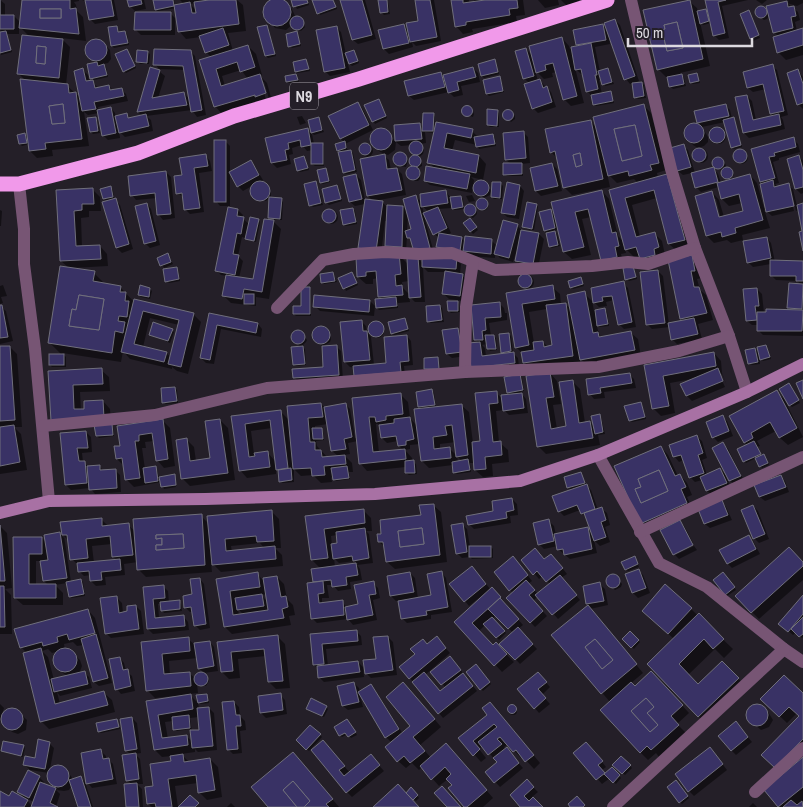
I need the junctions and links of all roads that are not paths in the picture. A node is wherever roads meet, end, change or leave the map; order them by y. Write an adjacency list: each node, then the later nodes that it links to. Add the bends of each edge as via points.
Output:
1 (607, 0): 4 (highway, N9, via 234,116 138,154)
2 (631, 0): 5 (street, via 671,169)
3 (0, 184): 4 (highway, N9)
4 (19, 184): 12 (street, via 24,264)
5 (694, 248): 6 (street, via 648,264 628,262 495,270); 8 (street)
6 (473, 262): 7 (street, via 452,253 401,252 354,254 322,260); 10 (street, via 466,306)
7 (277, 308)
8 (730, 336): 10 (street, via 679,351 598,367); 11 (street)
9 (803, 364): 11 (street)
10 (465, 372): 12 (street, via 266,388 155,415)
11 (747, 392): 13 (street)
12 (43, 426): 15 (street)
13 (598, 455): 15 (street, via 520,481 375,494); 17 (street)
14 (803, 457): 17 (street)
15 (49, 500): 16 (street)
16 (0, 513)
17 (640, 532): 18 (street, via 659,563 707,587)
18 (784, 650): 19 (street); 22 (street)
19 (803, 662)
20 (803, 748): 21 (street)
21 (755, 792)
22 (613, 807)

